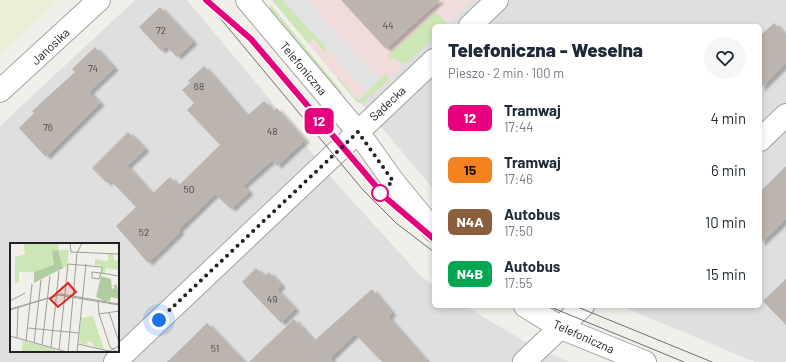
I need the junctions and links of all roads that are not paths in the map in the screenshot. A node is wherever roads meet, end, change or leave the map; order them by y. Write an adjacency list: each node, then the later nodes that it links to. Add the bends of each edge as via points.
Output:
1 (99, 0): 6 (street, Janosika)
2 (248, 0): 8 (street, Telefoniczna)
3 (497, 0): 4 (street)
4 (472, 24)
5 (432, 62): 8 (street, Sądecka)
6 (0, 91)
7 (786, 115): 9 (street)
8 (358, 132): 10 (street, Telefoniczna, via 393,181); 14 (street, Sądecka)
9 (762, 138)
10 (432, 229)
11 (528, 308): 13 (street, Telefoniczna)
12 (581, 308): 13 (street)
13 (561, 328): 15 (street); 16 (street, Telefoniczna)
14 (114, 362)
15 (524, 362)
16 (645, 362)

